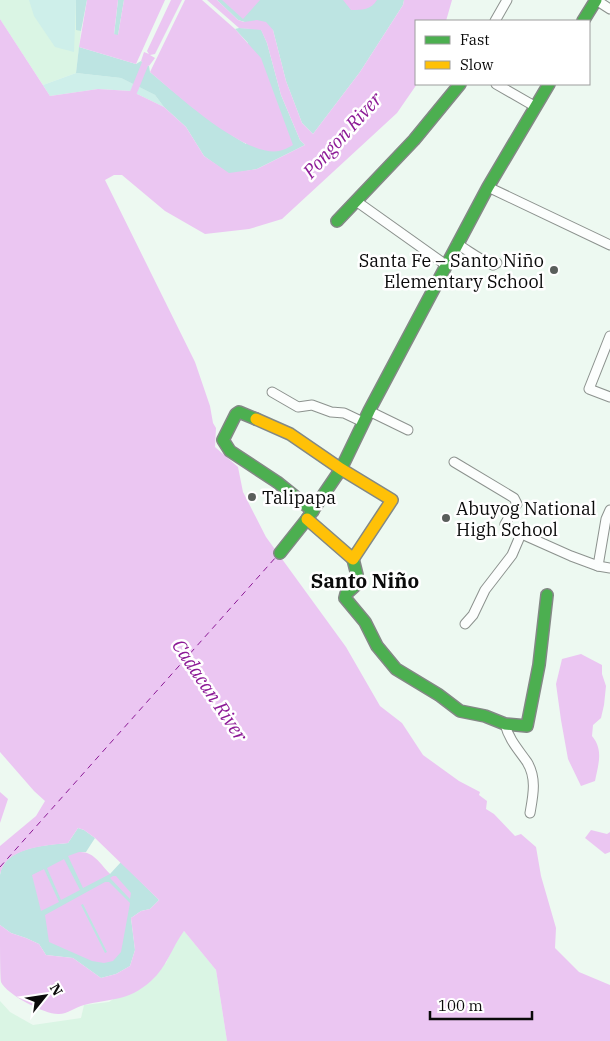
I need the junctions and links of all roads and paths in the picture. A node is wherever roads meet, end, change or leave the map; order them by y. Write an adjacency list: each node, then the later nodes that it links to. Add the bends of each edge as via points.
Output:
1 (507, 0): 4 (street)
2 (596, 0): 3 (street); 5 (street)
3 (610, 10)
4 (496, 20)
5 (584, 20)
6 (459, 85): 11 (street, via 414,140)
7 (498, 85): 9 (street)
8 (548, 85): 9 (street)
9 (536, 107): 10 (street)
10 (488, 186): 13 (street); 14 (street)
11 (356, 201): 12 (street); 16 (street)
12 (337, 221)
13 (457, 244): 15 (street, via 484,261 493,265); 16 (street)
14 (610, 245)
15 (497, 263)
16 (446, 265): 20 (street)
17 (610, 336): 19 (street, via 589,389)
18 (272, 392): 20 (street, via 298,407 312,405 331,412)
19 (610, 397)
20 (366, 417): 21 (street); 23 (street)
21 (408, 430)
22 (454, 462): 26 (street, via 514,498 517,504 506,527)
23 (341, 469): 25 (street); 25 (street, via 290,434 240,412 236,414 223,440 225,445 277,482); 28 (street, via 392,500)
24 (610, 510): 29 (street)
25 (310, 515): 27 (street); 28 (street)
26 (520, 534): 29 (street); 32 (street, via 512,556 485,590)
27 (280, 553)
28 (353, 559): 33 (street, via 357,584 344,598 365,622 377,646 396,669 460,712 485,716)
29 (598, 566): 30 (street)
30 (610, 568)
31 (547, 594): 33 (street, via 539,665 527,726)
32 (465, 624)
33 (505, 724): 34 (street, via 508,736 531,773 534,787)
34 (530, 813)

